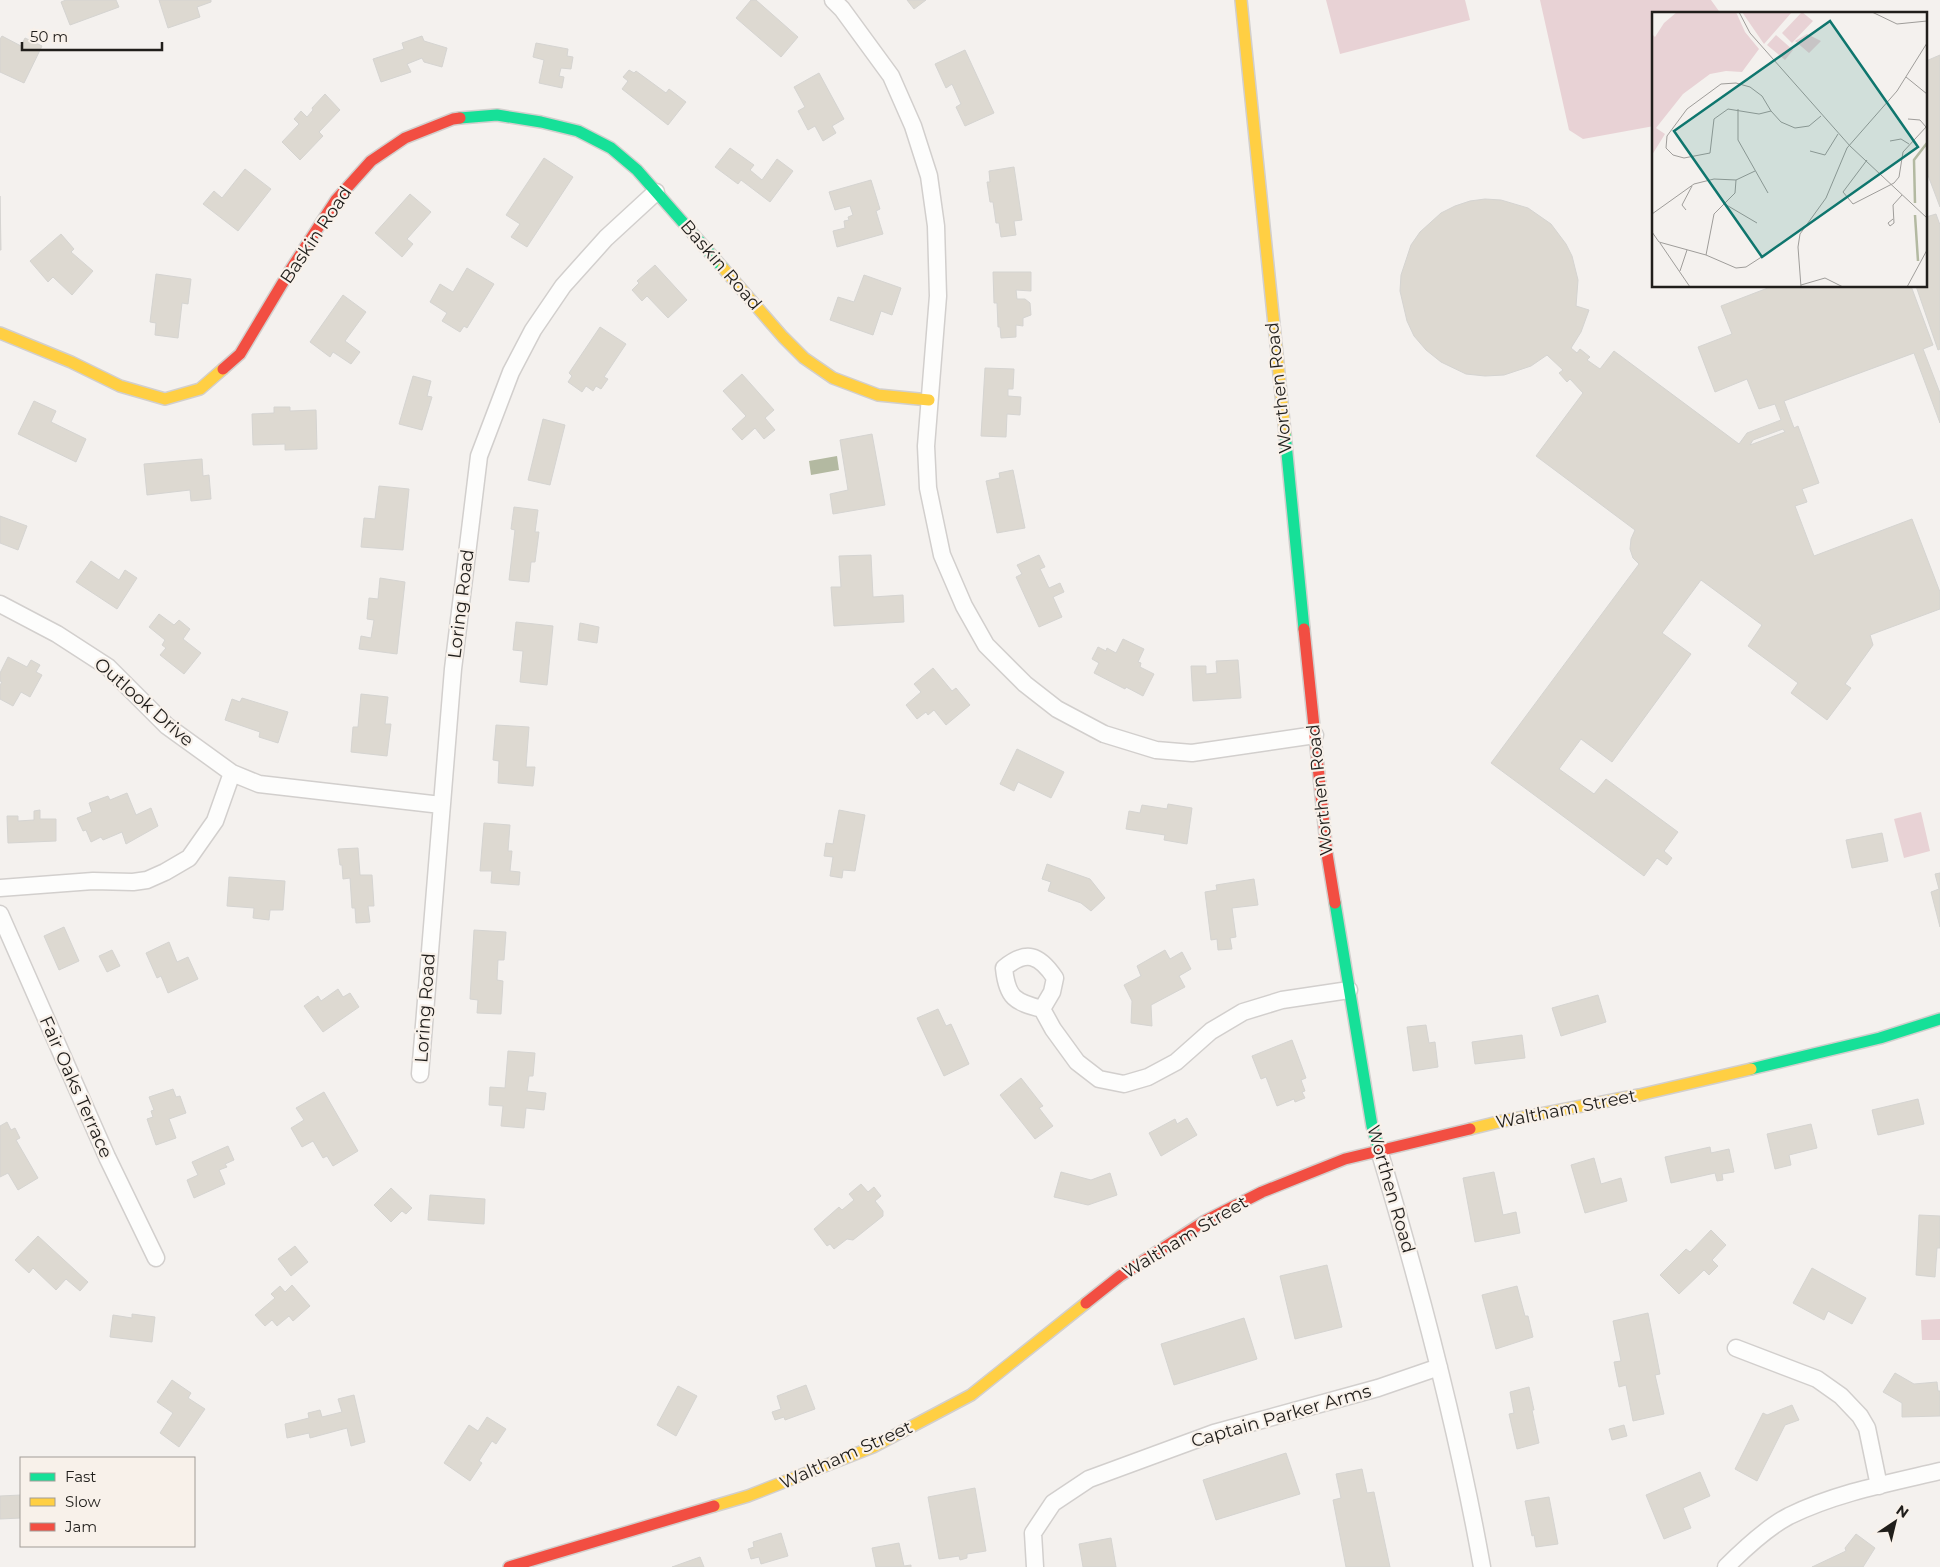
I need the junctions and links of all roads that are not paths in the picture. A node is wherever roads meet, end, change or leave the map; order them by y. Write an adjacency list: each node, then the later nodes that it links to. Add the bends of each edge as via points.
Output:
1 (833, 0): 5 (street, via 891,76 913,126 929,176 936,226 938,296)
2 (1240, 0): 7 (main road, Worthen Road)
3 (656, 192): 4 (main road, Baskin Road, via 612,148 578,131 497,115 453,120 405,138 371,161 325,216 240,354 200,389 165,399 120,386); 5 (main road, Baskin Road, via 804,358 834,378 878,395); 9 (street, Loring Road, via 606,238 562,286 510,372 479,456 453,669)
4 (0, 333)
5 (929, 400): 7 (street, via 928,488 942,555 964,606 986,645 1025,684 1095,730 1156,750 1192,753)
6 (0, 604): 8 (street, Outlook Drive, via 57,634 108,667 167,726)
7 (1314, 735): 12 (main road, Worthen Road, via 1327,854)
8 (232, 773): 9 (street, Outlook Drive, via 259,784); 10 (street, via 215,821 189,858 165,872 133,882 93,881)
9 (441, 805): 15 (street, Loring Road)
10 (0, 888)
11 (0, 914): 17 (street, Fair Oaks Terrace, via 107,1157)
12 (1349, 990): 13 (street, via 1282,1000 1243,1012 1210,1031 1176,1062 1148,1077 1124,1084 1099,1079 1077,1062); 16 (main road, Worthen Road)
13 (1042, 1009)
14 (1940, 1019): 16 (main road, Waltham Street, via 1814,1054)
15 (420, 1074)
16 (1379, 1150): 19 (street, Worthen Road, via 1412,1259); 22 (main road, Waltham Street, via 1345,1159 1262,1192 1205,1221 1120,1276 971,1395 873,1447 748,1496)
17 (156, 1258)
18 (1736, 1348): 21 (street, via 1817,1379 1841,1396 1867,1428)
19 (1439, 1366): 23 (street, Captain Parker Arms, via 1378,1388 1214,1433 1089,1479 1053,1503 1033,1533); 24 (street, Worthen Road)
20 (1940, 1471): 21 (street)
21 (1879, 1486): 25 (street, via 1837,1496 1787,1517 1747,1546)
22 (509, 1567)
23 (1035, 1567)
24 (1482, 1567)
25 (1726, 1567)

